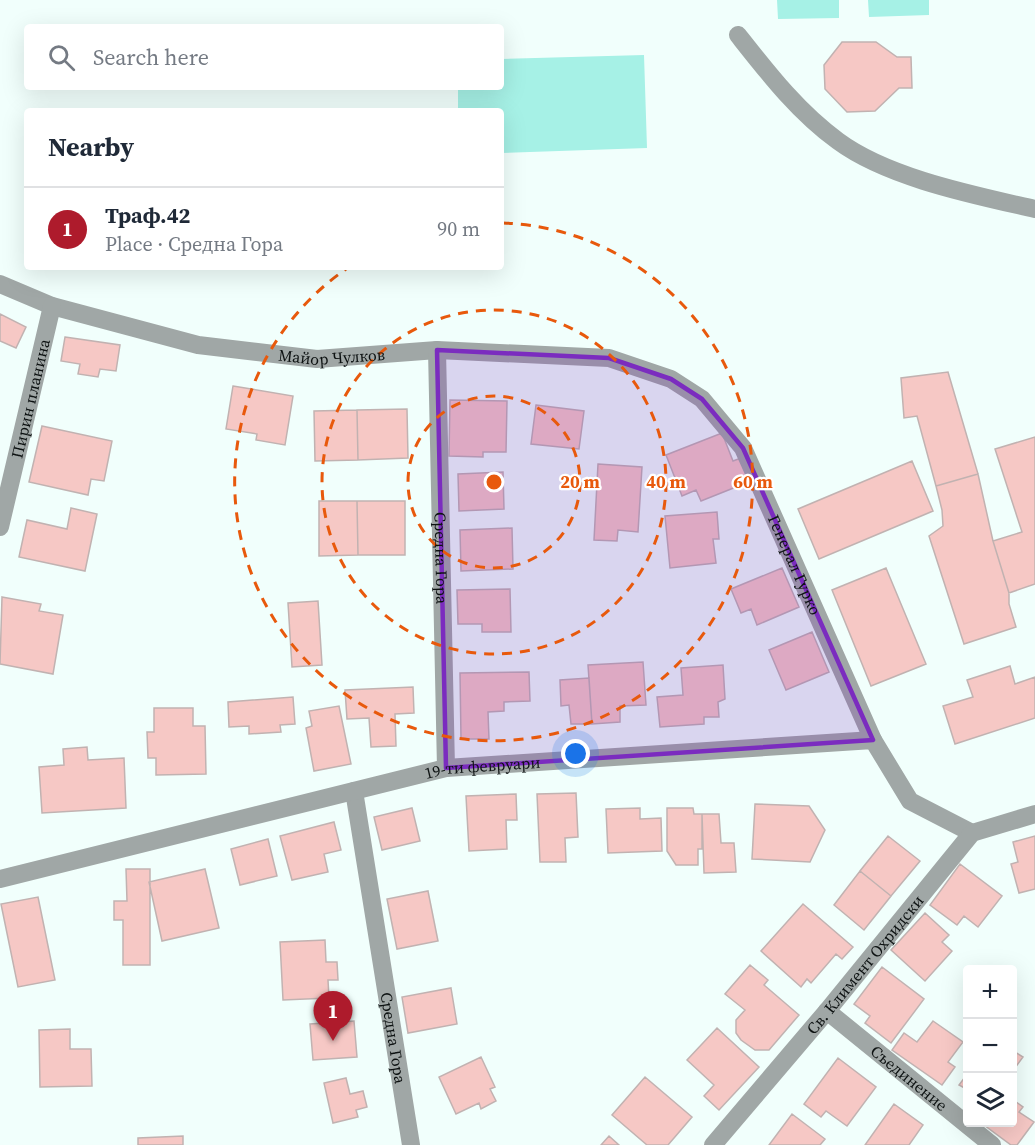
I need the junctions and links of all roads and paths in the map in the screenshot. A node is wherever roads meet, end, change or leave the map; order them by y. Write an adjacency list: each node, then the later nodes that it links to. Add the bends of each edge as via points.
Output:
1 (738, 35): 2 (street, via 782,91 838,142 881,164 959,192)
2 (1035, 209)
3 (0, 284): 4 (street, Майор Чулков)
4 (52, 306): 5 (street, Майор Чулков, via 198,345 317,359); 7 (street, Пирин планина)
5 (437, 350): 6 (street, Майор Чулков, via 609,358); 9 (street, Средна Гора)
6 (671, 379): 8 (street, Генерал Гурко, via 702,399 743,448)
7 (0, 527)
8 (873, 740): 9 (street, 19-ти февруари); 12 (street, via 910,801)
9 (446, 768): 10 (street, 19-ти февруари)
10 (354, 791): 13 (street, 19-ти февруари); 15 (street, Средна Гора)
11 (1035, 814): 12 (street)
12 (972, 833): 14 (street, Св. Климент Охридски)
13 (0, 879)
14 (827, 1011): 16 (street, Св. Климент Охридски); 17 (street, Съединение)
15 (411, 1145)
16 (713, 1145)
17 (992, 1145)

